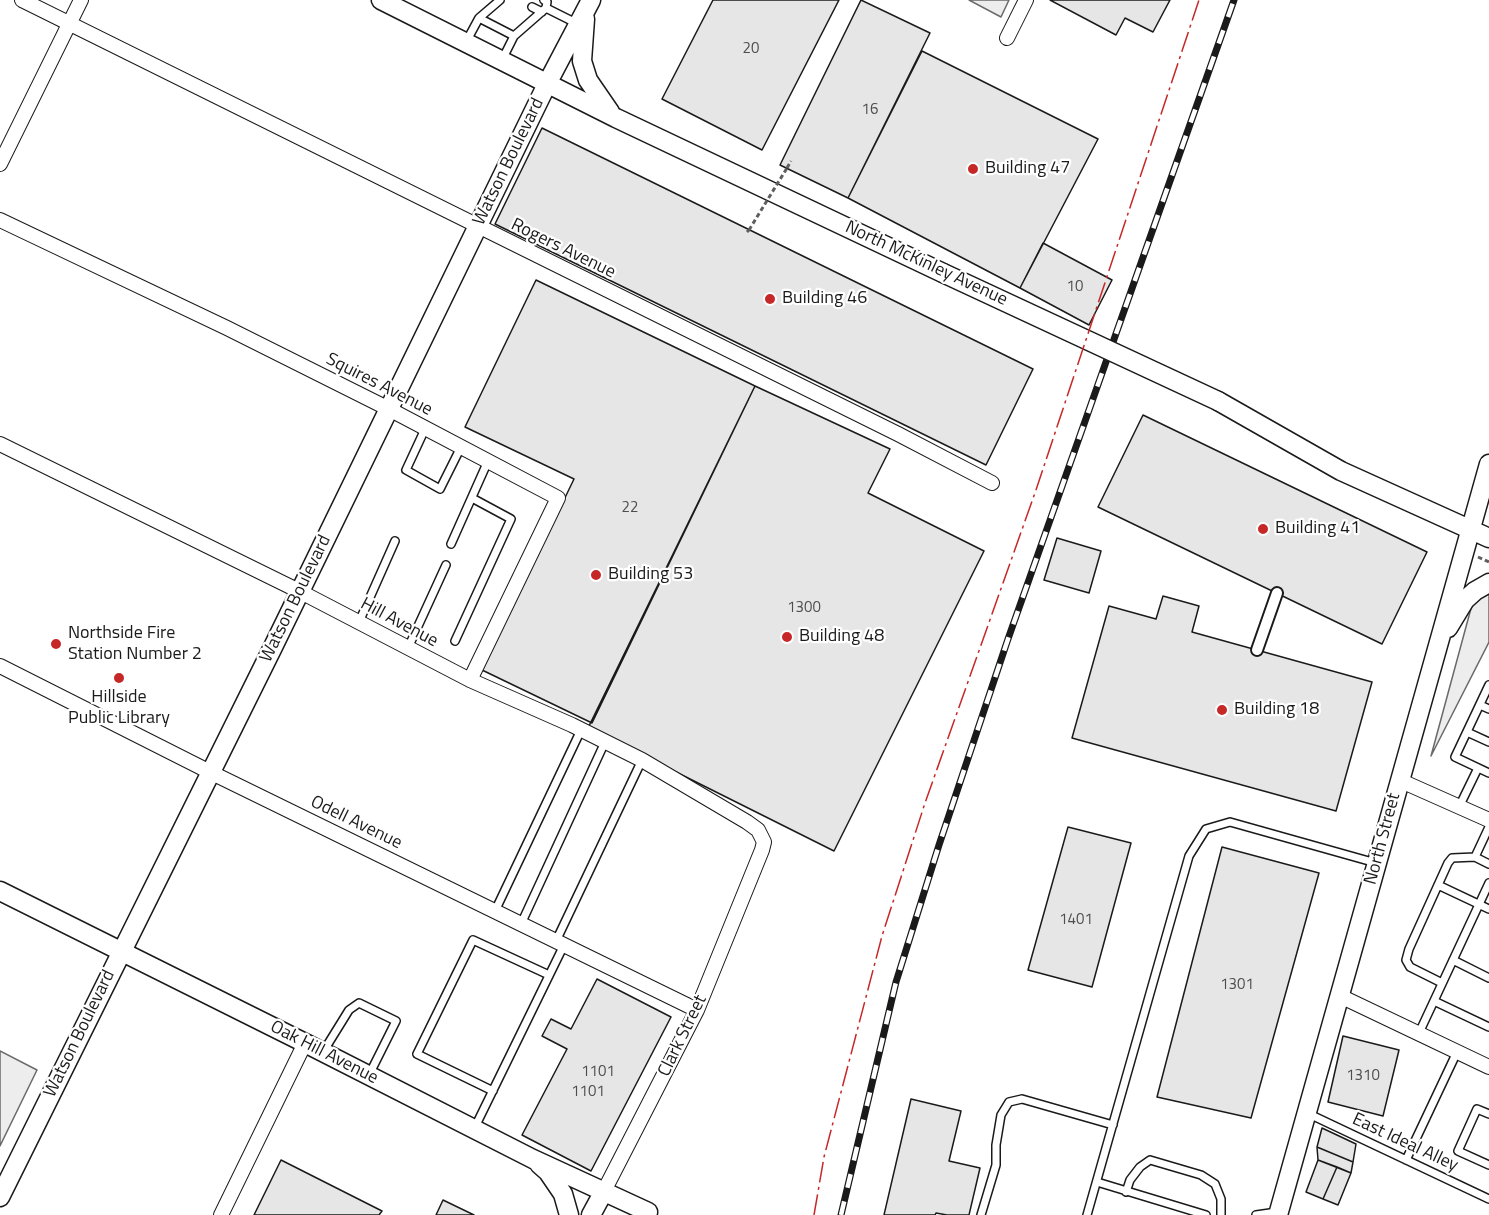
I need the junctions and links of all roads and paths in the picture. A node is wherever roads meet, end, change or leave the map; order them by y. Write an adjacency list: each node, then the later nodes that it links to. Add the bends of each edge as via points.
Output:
1 (22, 0): 11 (street, Rogers Avenue)
2 (81, 0): 11 (street)
3 (381, 0): 15 (street, North McKinley Avenue)
4 (500, 0): 9 (lane, via 496,8)
5 (1026, 0): 14 (street)
6 (532, 7): 7 (lane)
7 (544, 7): 8 (lane); 12 (lane)
8 (585, 12): 17 (street, Watson Boulevard); 18 (street, via 582,61 588,80)
9 (479, 18): 13 (lane); 15 (lane)
10 (517, 20): 12 (lane)
11 (70, 23): 20 (street); 22 (street, Rogers Avenue)
12 (527, 25): 13 (lane)
13 (514, 36): 16 (lane)
14 (1007, 38)
15 (466, 42): 16 (street, North McKinley Avenue)
16 (502, 60): 17 (street, North McKinley Avenue)
17 (548, 82): 18 (street, North McKinley Avenue); 22 (street, Watson Boulevard)
18 (616, 118): 32 (street, North McKinley Avenue, bridge, via 1218,401 1341,471)
19 (790, 161): 23 (path, bridge)
20 (0, 164)
21 (0, 220): 24 (street, Squires Avenue)
22 (477, 227): 24 (street, Watson Boulevard); 30 (street, Rogers Avenue)
23 (747, 232)
24 (389, 409): 25 (street, Squires Avenue); 40 (street, Watson Boulevard)
25 (425, 429): 27 (street, Squires Avenue); 27 (lane, via 406,470 440,489)
26 (0, 444): 40 (street, Hill Avenue)
27 (461, 447): 28 (street, Squires Avenue)
28 (488, 461): 31 (lane); 48 (street, Squires Avenue, via 558,498)
29 (1489, 464): 32 (street, North Street)
30 (992, 483)
31 (472, 498): 35 (lane); 43 (lane, via 511,519)
32 (1471, 529): 33 (street, North McKinley Avenue); 45 (street, North Street)
33 (1489, 538)
34 (395, 540): 42 (lane)
35 (451, 544)
36 (1476, 556): 37 (path)
37 (1489, 562)
38 (446, 565): 44 (lane)
39 (1489, 583): 45 (street, via 1465,600)
40 (299, 591): 42 (street, Hill Avenue); 58 (street, Watson Boulevard)
41 (1277, 593): 46 (street)
42 (359, 622): 44 (street, Hill Avenue)
43 (455, 641)
44 (408, 648): 48 (street, Hill Avenue)
45 (1436, 648): 60 (street, North Street)
46 (1257, 650)
47 (0, 666): 58 (street, Odell Avenue)
48 (470, 680): 52 (street, Hill Avenue)
49 (1489, 685): 50 (lane)
50 (1480, 705): 51 (lane); 53 (lane)
51 (1489, 709)
52 (581, 730): 54 (street, Hill Avenue); 73 (lane)
53 (1467, 732): 55 (lane); 57 (lane, via 1455,757)
54 (605, 742): 56 (street, Hill Avenue); 74 (lane)
55 (1489, 742)
56 (642, 760): 64 (street, Hill Avenue, via 747,822 761,836); 75 (lane)
57 (1478, 768): 59 (lane); 61 (lane)
58 (210, 771): 73 (street, Odell Avenue); 76 (street, Watson Boulevard)
59 (1489, 773)
60 (1400, 780): 61 (street); 66 (street, North Street)
61 (1459, 807): 62 (street)
62 (1489, 820)
63 (1489, 827): 65 (lane)
64 (762, 850): 83 (street, Clark Street)
65 (1475, 857): 67 (lane); 69 (lane, via 1452,858)
66 (1377, 863): 81 (street, North Street); 94 (lane, via 1230,822 1206,829 1189,856)
67 (1489, 864)
68 (1489, 883): 71 (lane)
69 (1438, 885): 71 (lane); 80 (lane, via 1406,960 1410,967)
70 (0, 891): 76 (street, Oak Hill Avenue)
71 (1479, 905): 72 (lane); 77 (lane)
72 (1489, 909)
73 (495, 911): 74 (street, Odell Avenue)
74 (521, 924): 75 (street, Odell Avenue)
75 (560, 943): 78 (lane); 83 (street, Odell Avenue)
76 (121, 952): 86 (street, Oak Hill Avenue); 102 (street, Watson Boulevard)
77 (1453, 960): 79 (lane); 80 (lane)
78 (549, 975): 91 (lane); 91 (lane, via 473,940 417,1054)
79 (1489, 978)
80 (1442, 983): 82 (lane)
81 (1340, 996): 85 (street); 92 (street, North Street)
82 (1434, 1002): 84 (lane); 85 (lane)
83 (697, 1010): 100 (street, Clark Street)
84 (1489, 1027)
85 (1419, 1033): 88 (street)
86 (305, 1042): 87 (street, Oak Hill Avenue); 105 (street)
87 (323, 1052): 90 (street, Oak Hill Avenue); 90 (lane, via 349,1010 359,1003 396,1021)
88 (1457, 1052): 89 (street); 97 (lane)
89 (1489, 1067)
90 (368, 1075): 95 (street, Oak Hill Avenue)
91 (493, 1091): 95 (lane)
92 (1307, 1113): 97 (lane, East Ideal Alley); 104 (street, North Street)
93 (1489, 1114): 98 (lane, via 1477,1109 1458,1151)
94 (1113, 1125): 99 (lane); 109 (lane, via 1022,1099 1009,1102 1002,1115 996,1165)
95 (474, 1129): 96 (street, Oak Hill Avenue)
96 (533, 1159): 100 (street, Oak Hill Avenue); 106 (street, via 548,1172)
97 (1406, 1160): 103 (lane, East Ideal Alley)
98 (1489, 1165)
99 (1097, 1182): 101 (lane); 110 (lane)
100 (604, 1191): 107 (street, Clark Street); 108 (street, Oak Hill Avenue, via 647,1211)
101 (1126, 1192): 111 (lane); 112 (lane, via 1140,1167 1150,1161 1201,1175 1215,1184 1221,1198)
102 (0, 1197)
103 (1489, 1199)
104 (1281, 1214): 113 (lane)
105 (221, 1215)
106 (569, 1215)
107 (591, 1215)
108 (621, 1215)
109 (981, 1215)
110 (1087, 1215)
111 (1206, 1215)
112 (1221, 1215)
113 (1256, 1215)

